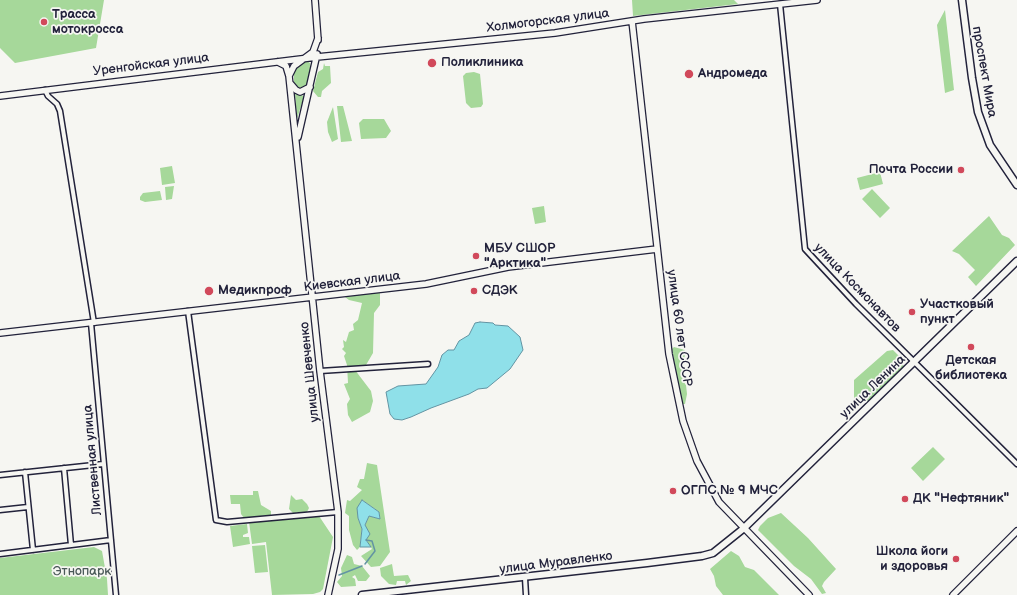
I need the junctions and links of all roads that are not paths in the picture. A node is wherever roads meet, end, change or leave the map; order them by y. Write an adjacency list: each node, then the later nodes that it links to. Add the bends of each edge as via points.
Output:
1 (315, 0): 7 (street)
2 (817, 0): 5 (street, Холмогорская улица)
3 (962, 0): 17 (main road, проспект Мира, via 978,112 990,145)
4 (771, 3): 5 (street, Холмогорская улица); 6 (street, Холмогорская улица)
5 (780, 4): 24 (street, улица Космонавтов, via 805,249)
6 (632, 21): 8 (street, Холмогорская улица, via 556,33); 18 (street, улица 60 лет СССР)
7 (318, 38): 8 (street); 9 (street, via 315,49)
8 (317, 57): 9 (street, Холмогорская улица); 11 (street)
9 (305, 58): 10 (street, Уренгойская улица); 11 (street, via 313,62); 12 (street, via 294,66)
10 (274, 62): 12 (street, via 284,64); 14 (street, Уренгойская улица)
11 (314, 72): 13 (street)
12 (289, 77): 13 (street, via 292,86 298,91 305,91); 16 (street)
13 (310, 87): 16 (street, via 300,122)
14 (45, 90): 15 (street, Уренгойская улица); 22 (street, Лиственная улица, via 60,111)
15 (0, 96)
16 (297, 146): 20 (street, улица Шевченко)
17 (1017, 186)
18 (657, 249): 20 (street, Киевская улица, via 508,267 442,281); 35 (street, улица 60 лет СССР, via 670,362 683,421 710,488)
19 (1017, 261): 24 (main road, улица Ленина)
20 (313, 298): 21 (street, Киевская улица); 26 (street, улица Шевченко)
21 (188, 311): 22 (street, Киевская улица); 34 (street, via 216,520 227,522)
22 (93, 323): 23 (street, Киевская улица); 27 (street, Лиственная улица)
23 (0, 334)
24 (915, 362): 28 (street, улица Космонавтов); 35 (main road, улица Ленина)
25 (428, 364): 26 (street)
26 (320, 372): 34 (street, улица Шевченко)
27 (103, 464): 29 (street); 37 (street, Лиственная улица)
28 (1017, 464)
29 (64, 468): 30 (street); 38 (street)
30 (25, 472): 31 (street); 32 (street)
31 (0, 475)
32 (28, 507): 33 (street); 39 (street)
33 (0, 510)
34 (338, 512): 44 (street, улица Шевченко, via 338,549)
35 (743, 529): 41 (main road, улица Муравленко, via 719,549 702,556); 47 (street, улица 60 лет СССР)
36 (1017, 531): 48 (street)
37 (111, 540): 38 (street); 43 (street, Лиственная улица)
38 (71, 545): 39 (street)
39 (33, 550): 40 (street)
40 (0, 554)
41 (525, 578): 42 (main road, улица Муравленко); 46 (street)
42 (391, 593): 45 (main road, улица Муравленко)
43 (116, 595)
44 (328, 595)
45 (362, 595)
46 (526, 595)
47 (809, 595)
48 (953, 595)

